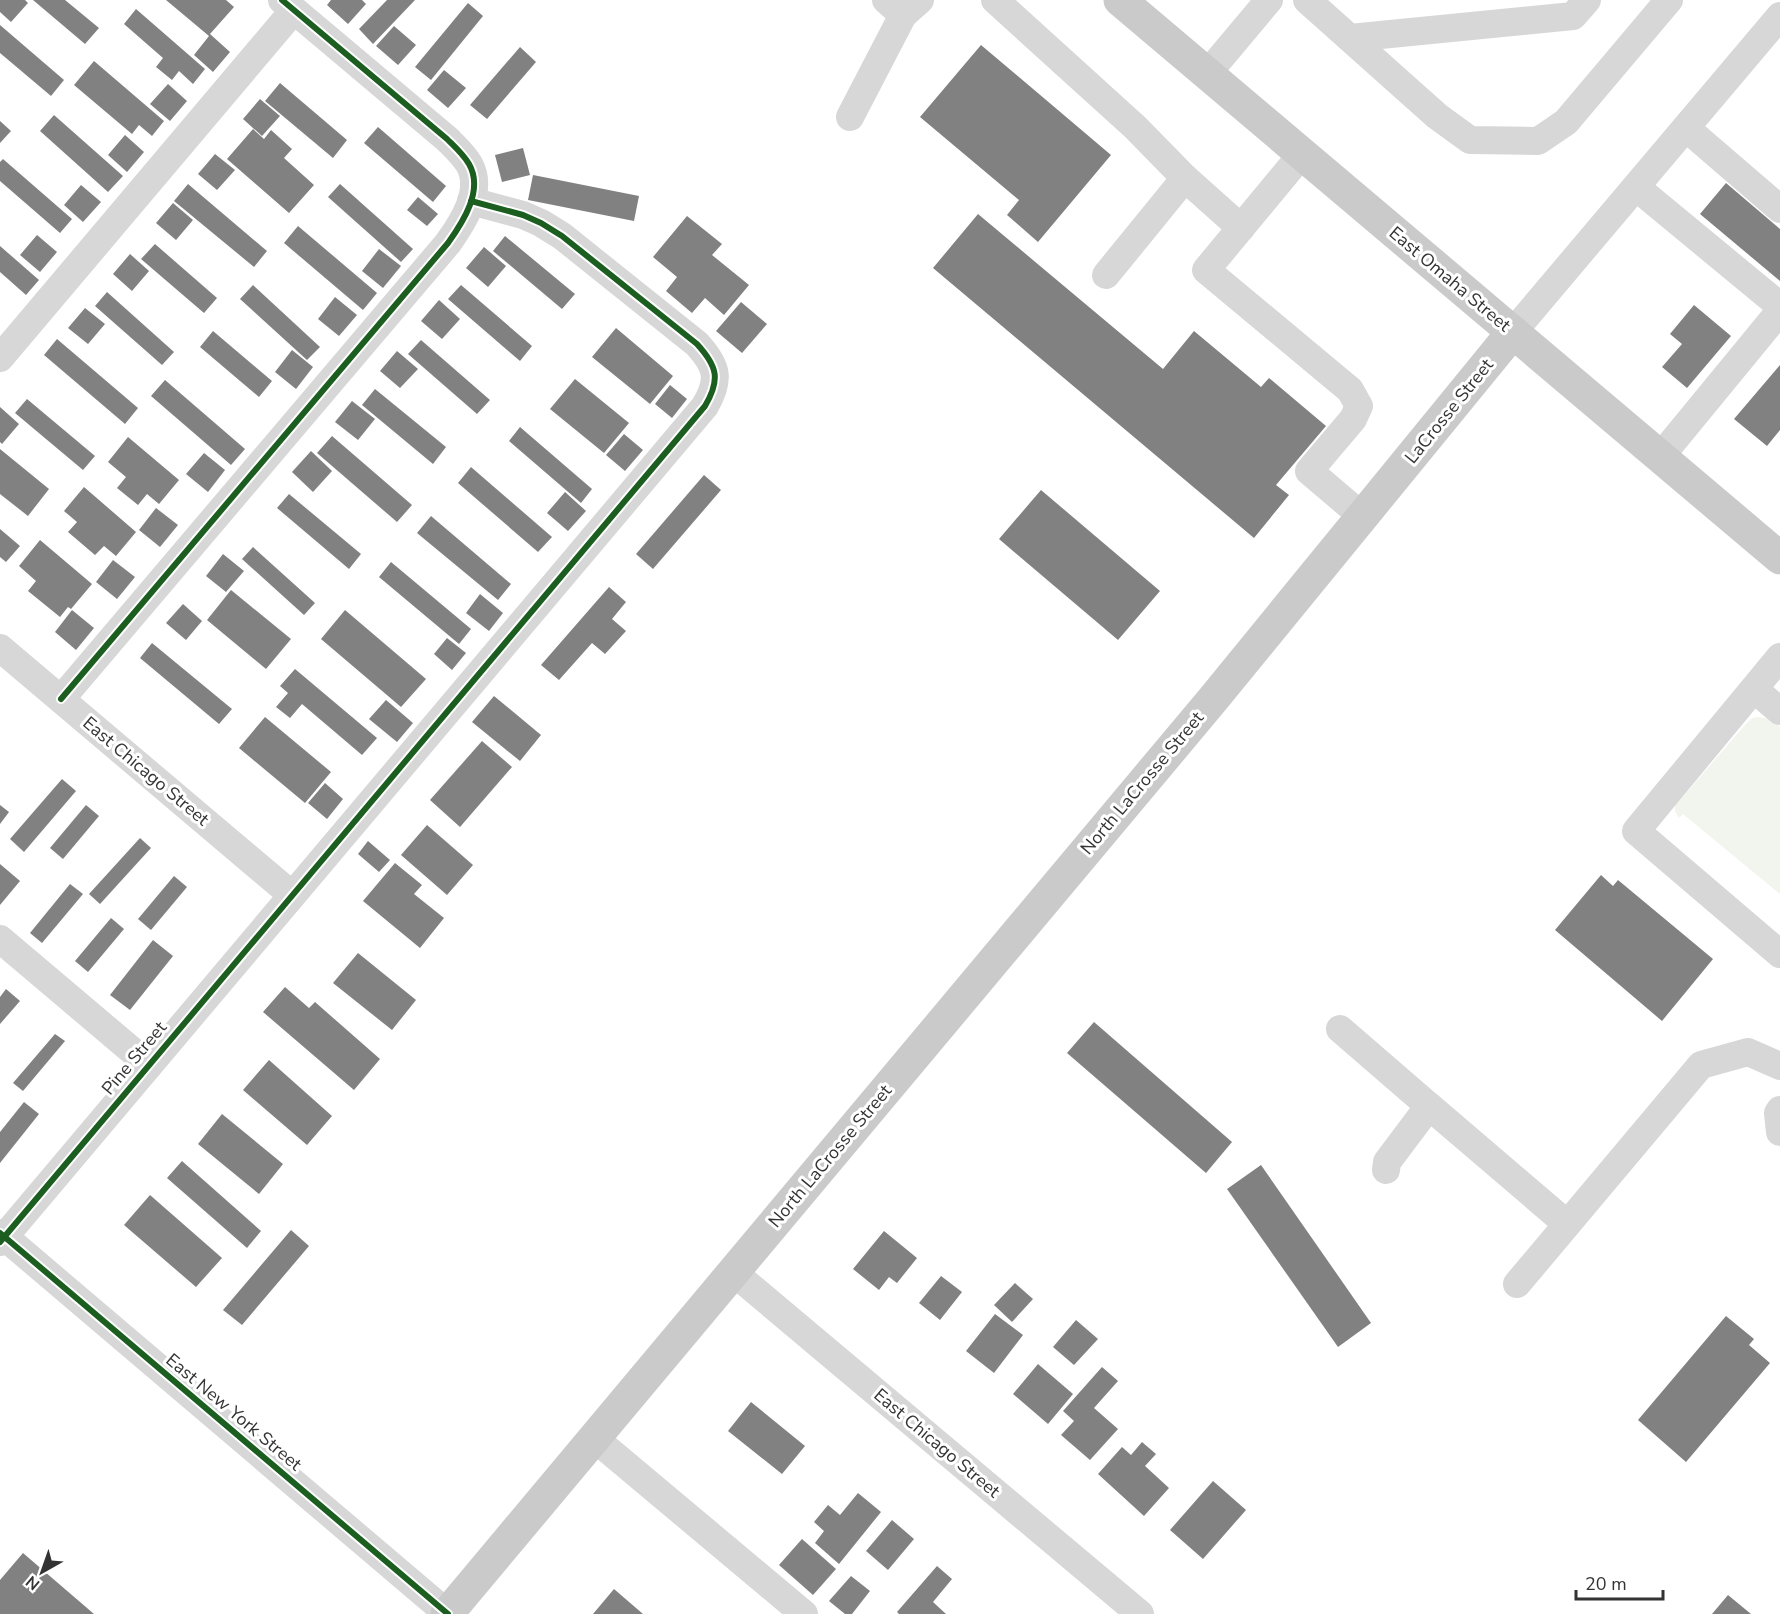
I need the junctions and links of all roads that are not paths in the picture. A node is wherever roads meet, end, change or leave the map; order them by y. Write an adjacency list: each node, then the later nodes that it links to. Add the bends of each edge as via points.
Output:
1 (995, 0): 17 (street, via 1135,127)
2 (1120, 0): 13 (main road, East Omaha Street)
3 (1269, 0): 13 (street)
4 (1307, 0): 12 (street)
5 (1587, 0): 10 (street, via 1573,16)
6 (1669, 0): 12 (street, via 1566,122 1538,141 1470,140 1437,116)
7 (1764, 0): 11 (street)
8 (288, 5): 19 (street, via 462,154 473,174); 26 (street)
9 (903, 5): 14 (street)
10 (1541, 9): 12 (street)
11 (1780, 15): 15 (street, LaCrosse Street)
12 (1350, 38)
13 (1207, 74): 16 (main road, East Omaha Street)
14 (850, 117)
15 (1686, 128): 18 (street, LaCrosse Street); 20 (street)
16 (1302, 154): 21 (street); 25 (main road, East Omaha Street)
17 (1185, 178): 21 (street); 22 (street)
18 (1636, 187): 23 (street); 25 (street, LaCrosse Street)
19 (471, 201): 33 (street, via 448,243); 35 (street, Pine Street, via 524,214 562,236 697,344 716,375 714,390 705,406)
20 (1780, 209)
21 (1241, 228): 28 (street, via 1206,270 1350,390 1359,406 1353,419 1308,471)
22 (1106, 275)
23 (1780, 306)
24 (1780, 311): 27 (street)
25 (1513, 332): 27 (main road, East Omaha Street); 28 (main road, LaCrosse Street)
26 (0, 358)
27 (1660, 457): 29 (main road, East Omaha Street)
28 (1363, 517): 32 (main road, LaCrosse Street)
29 (1780, 558)
30 (0, 648): 33 (street, East Chicago Street)
31 (1770, 675): 34 (street); 37 (street, via 1635,831)
32 (1214, 698): 47 (main road, North LaCrosse Street)
33 (61, 699): 35 (street, East Chicago Street)
34 (1780, 711)
35 (292, 895): 39 (street, Pine Street)
36 (0, 939): 39 (street)
37 (1780, 954)
38 (1340, 1029): 41 (street)
39 (149, 1065): 46 (street, Pine Street)
40 (1780, 1066): 45 (street, via 1748,1052 1701,1065)
41 (1430, 1106): 44 (street, via 1387,1162); 45 (street)
42 (1780, 1110): 43 (street)
43 (1780, 1132)
44 (1386, 1170)
45 (1567, 1224): 48 (street)
46 (1, 1237): 50 (street, East New York Street)
47 (733, 1272): 49 (main road, North LaCrosse Street); 52 (street, East Chicago Street)
48 (1518, 1284)
49 (594, 1438): 50 (main road, North LaCrosse Street); 51 (street)
50 (447, 1614)
51 (804, 1614)
52 (1140, 1614)

